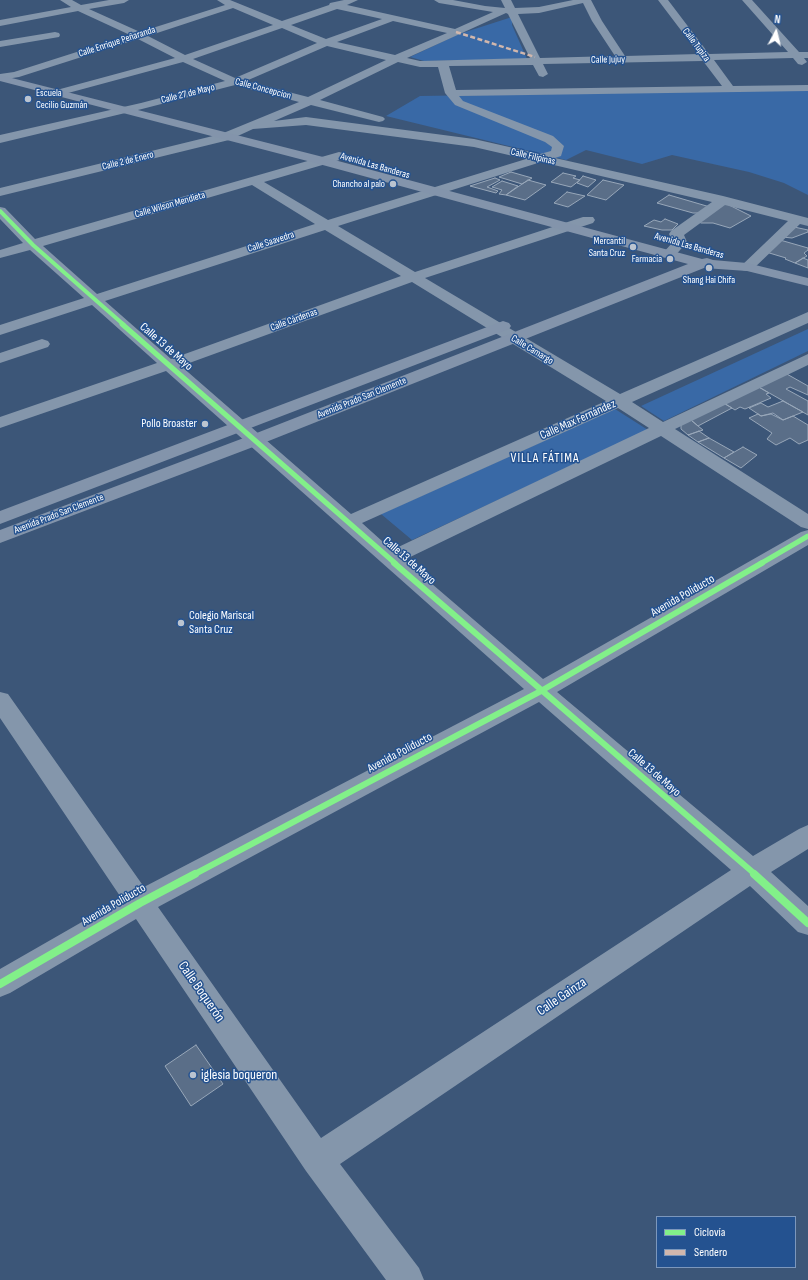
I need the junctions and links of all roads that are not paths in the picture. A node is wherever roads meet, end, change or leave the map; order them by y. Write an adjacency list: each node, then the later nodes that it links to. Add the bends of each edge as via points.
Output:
1 (65, 0): 13 (street, Calle Concepcion)
2 (124, 0): 13 (street)
3 (222, 0): 11 (street, Calle Jujuy)
4 (317, 0): 12 (street)
5 (353, 0): 12 (street)
6 (440, 0): 14 (street)
7 (506, 0): 14 (street)
8 (586, 0): 14 (street, via 539,10); 28 (street)
9 (662, 0): 25 (street, Calle Tupiza)
10 (747, 0): 23 (street)
11 (232, 4): 17 (street, Calle Jujuy); 20 (street, Calle Enrique Peñaranda)
12 (336, 6): 15 (street); 17 (street)
13 (81, 9): 16 (street); 20 (street, Calle Concepcion)
14 (508, 11): 18 (street); 29 (street)
15 (390, 19): 18 (street); 21 (street, Calle 27 de Mayo)
16 (0, 23)
17 (282, 24): 21 (street, Calle Jujuy); 26 (street)
18 (456, 32): 27 (street)
19 (55, 35): 22 (street)
20 (139, 35): 26 (street, Calle Concepcion); 33 (street, Calle Enrique Peñaranda)
21 (326, 43): 27 (street, Calle Jujuy); 35 (street, Calle 27 de Mayo)
22 (0, 44)
23 (796, 55): 24 (street, Calle Jujuy); 25 (street, Calle Jujuy); 31 (street)
24 (808, 55)
25 (706, 58): 28 (street, Calle Jujuy); 38 (street, Calle Tupiza)
26 (184, 59): 35 (street, Calle Concepcion); 36 (street)
27 (396, 59): 30 (street, Calle Jujuy, via 420,64); 42 (street)
28 (622, 60): 29 (street, Calle Jujuy)
29 (538, 61): 30 (street, Calle Jujuy); 39 (street)
30 (443, 64): 41 (street)
31 (808, 69)
32 (0, 71): 33 (main road, Avenida Las Banderas)
33 (16, 75): 34 (street, Calle Enrique Peñaranda); 36 (main road, Avenida Las Banderas)
34 (0, 78): 40 (main road, Avenida Las Banderas)
35 (235, 82): 42 (street, Calle Concepcion); 43 (street, Calle 27 de Mayo)
36 (74, 88): 40 (street); 43 (main road, Avenida Las Banderas)
37 (808, 88): 38 (street)
38 (730, 89): 39 (street)
39 (551, 91): 41 (street)
40 (57, 93): 44 (main road, Avenida Las Banderas)
41 (451, 93): 51 (street, via 459,103 468,108 549,139 558,146 557,153)
42 (310, 101): 45 (street); 49 (street, Calle Concepcion)
43 (142, 106): 44 (street, Calle 27 de Mayo); 46 (main road, Avenida Las Banderas)
44 (123, 110): 47 (main road, Avenida Las Banderas); 48 (street, Calle 27 de Mayo)
45 (254, 126): 46 (street, Calle 2 de Enero); 49 (street, Calle Filipinas, via 306,121)
46 (242, 131): 47 (street, Calle 2 de Enero); 50 (main road, Avenida Las Banderas)
47 (226, 137): 52 (main road, Avenida Las Banderas); 56 (street, Calle 2 de Enero)
48 (0, 139)
49 (474, 143): 51 (street, Calle Filipinas)
50 (339, 156): 52 (street, Calle Wilson Mendieta); 54 (main road, Avenida Las Banderas)
51 (543, 159): 54 (street, Calle Saavedra); 57 (street, Calle Filipinas)
52 (322, 161): 53 (street, Calle Wilson Mendieta); 55 (main road, Avenida Las Banderas)
53 (254, 181): 62 (street, Calle Camargo); 66 (street, Calle Wilson Mendieta)
54 (449, 187): 55 (street, Calle Saavedra); 59 (main road, Avenida Las Banderas)
55 (431, 191): 62 (street, Calle Saavedra); 63 (main road, Avenida Las Banderas)
56 (0, 192)
57 (723, 200): 60 (street, Calle Filipinas); 65 (street, via 676,234)
58 (0, 211): 66 (street, Calle 13 de Mayo)
59 (588, 220): 61 (main road, Avenida Las Banderas); 63 (street, Calle Cárdenas)
60 (803, 221): 70 (street)
61 (603, 223)
62 (324, 225): 71 (street, Calle Camargo); 73 (street, Calle Saavedra)
63 (568, 227): 69 (main road, Avenida Las Banderas); 71 (street, Calle Cárdenas)
64 (664, 238): 65 (main road, Avenida Las Banderas)
65 (680, 242): 67 (main road, Avenida Las Banderas); 69 (street)
66 (33, 244): 68 (street, Calle Wilson Mendieta); 73 (street, Calle 13 de Mayo)
67 (705, 253): 69 (main road, Avenida Las Banderas); 70 (main road, Avenida Las Banderas); 70 (main road, Avenida Las Banderas); 75 (main road, Avenida Prado San Clemente); 77 (main road, Avenida Prado San Clemente)
68 (0, 254)
69 (670, 254)
70 (747, 267): 72 (main road, Avenida Las Banderas)
71 (413, 277): 75 (street, Calle Camargo); 81 (street, Calle Cárdenas)
72 (808, 282)
73 (96, 300): 76 (street, Calle Saavedra); 81 (street, Calle 13 de Mayo)
74 (808, 317): 82 (street, Calle Max Fernández)
75 (498, 328): 77 (street, Calle Camargo); 85 (main road, Avenida Prado San Clemente)
76 (0, 330)
77 (513, 338): 82 (street, Calle Camargo); 85 (main road, Avenida Prado San Clemente)
78 (42, 344): 79 (street)
79 (0, 358)
80 (808, 359): 84 (street)
81 (169, 366): 83 (street, Calle Cárdenas); 85 (street, Calle 13 de Mayo)
82 (619, 402): 84 (street, Calle Camargo); 87 (street, Calle Max Fernández)
83 (0, 423)
84 (662, 429): 88 (street, Calle Camargo); 91 (street)
85 (248, 433): 86 (main road, Avenida Prado San Clemente); 87 (street, Calle 13 de Mayo); 90 (main road, Avenida Prado San Clemente)
86 (0, 518)
87 (348, 522): 91 (street, Calle 13 de Mayo)
88 (808, 522)
89 (808, 536): 92 (street, Avenida Poliducto)
90 (0, 537)
91 (390, 560): 92 (street, Calle 13 de Mayo)
92 (541, 691): 96 (street, Calle 13 de Mayo); 97 (street, Avenida Poliducto)
93 (0, 700): 94 (street, Calle Boquerón)
94 (8, 729): 97 (street, Calle Boquerón)
95 (808, 836): 96 (street, Calle Gainza)
96 (751, 871): 98 (street, Calle 13 de Mayo); 100 (street, Calle Gainza)
97 (140, 903): 99 (street, Avenida Poliducto); 100 (street, Calle Boquerón)
98 (808, 923)
99 (0, 984)
100 (317, 1160): 101 (street, Calle Boquerón)
101 (407, 1280)

